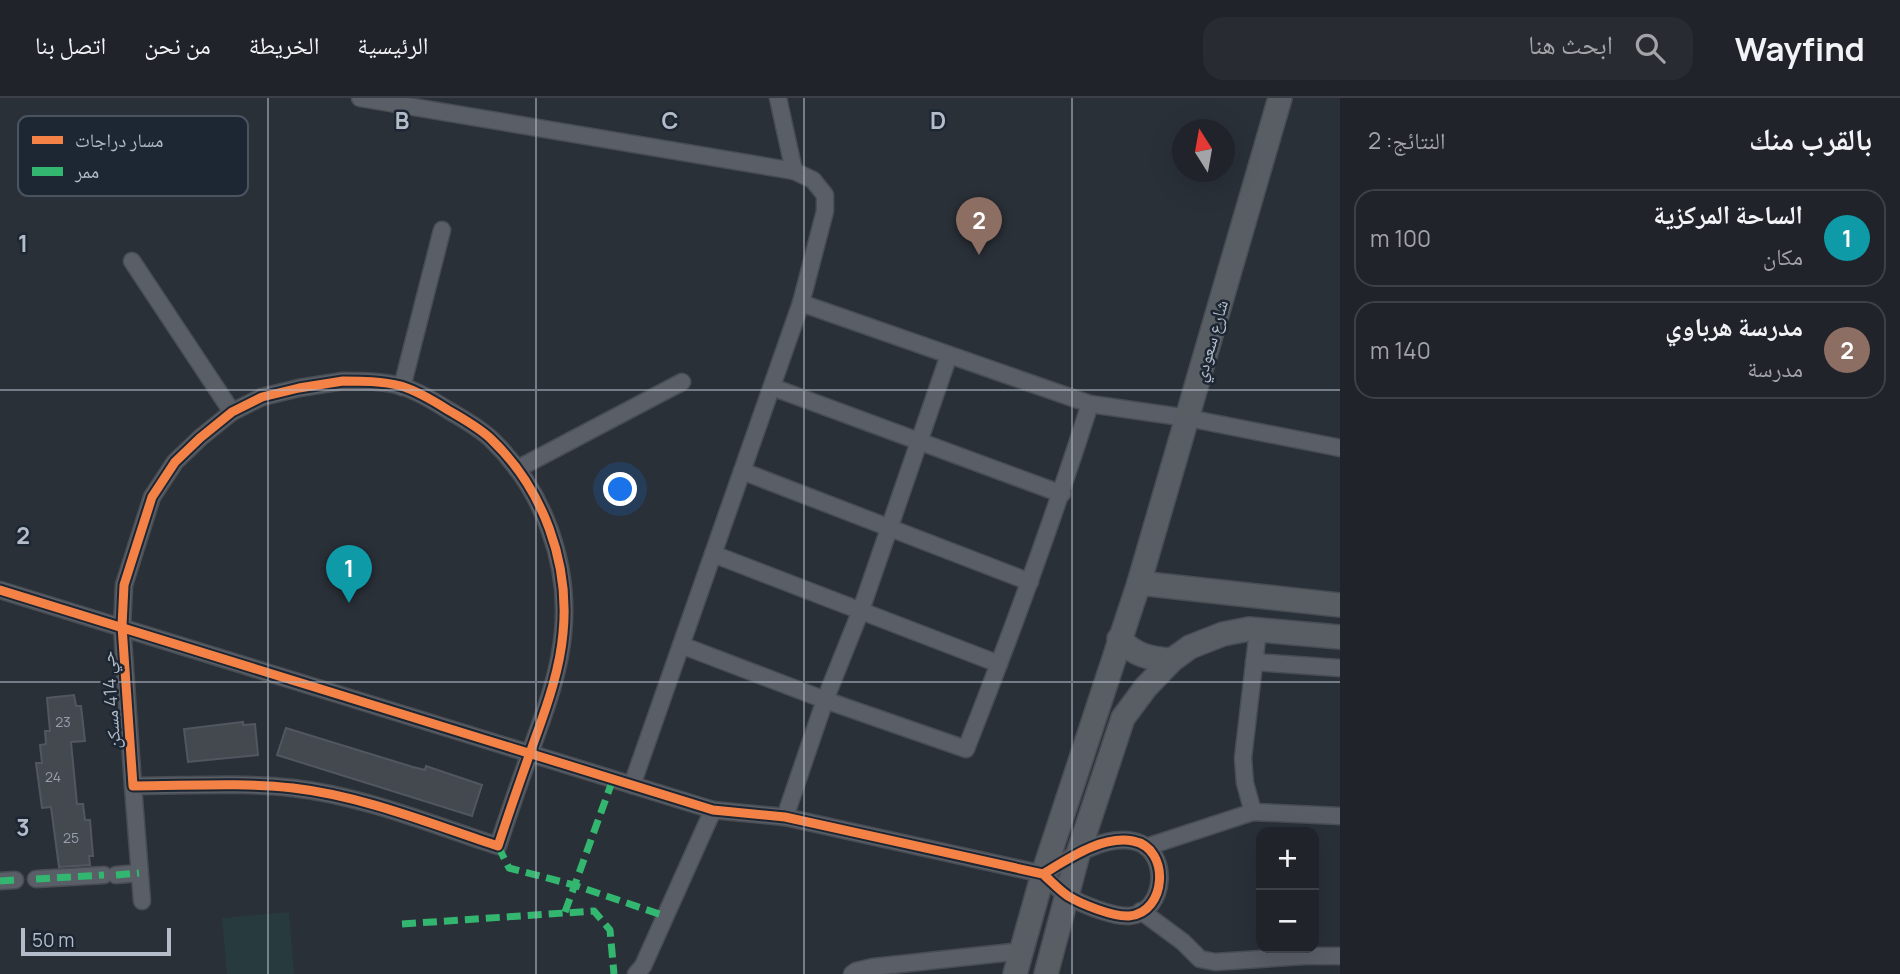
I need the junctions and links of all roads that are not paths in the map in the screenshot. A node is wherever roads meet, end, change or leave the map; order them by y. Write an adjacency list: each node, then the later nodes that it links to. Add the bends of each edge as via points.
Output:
1 (360, 98): 4 (street)
2 (778, 98): 4 (street)
3 (1280, 98): 14 (main road, شارع سعودي)
4 (794, 171): 7 (street, via 813,180 825,195)
5 (442, 230): 10 (street)
6 (132, 261): 13 (street)
7 (801, 303): 8 (street); 11 (street)
8 (949, 355): 12 (street); 15 (street)
9 (682, 382): 17 (street)
10 (402, 387): 13 (street, حي 414 مسكن, via 343,381 262,397); 17 (street, حي 414 مسكن, via 484,434)
11 (772, 387): 15 (street); 18 (street)
12 (1090, 404): 14 (street); 19 (street)
13 (232, 412): 27 (street, حي 414 مسكن, via 174,463 152,497 124,585)
14 (1188, 418): 16 (street); 23 (main road, شارع سعودي)
15 (920, 441): 19 (street); 20 (street)
16 (1340, 448)
17 (517, 468): 37 (street, حي 414 مسكن, via 552,535 565,602 554,681)
18 (742, 471): 20 (street); 21 (street)
19 (1062, 494): 22 (street)
20 (888, 527): 22 (street); 26 (street)
21 (713, 554): 26 (street); 31 (street)
22 (1030, 582): 34 (street)
23 (1139, 583): 25 (main road); 30 (main road, شارع سعودي)
24 (0, 590): 27 (street)
25 (1340, 605)
26 (861, 611): 34 (street); 36 (street)
27 (122, 626): 37 (street); 39 (street, حي 414 مسكن)
28 (1258, 630): 29 (main road); 32 (main road, via 1223,634); 33 (street)
29 (1340, 637)
30 (1119, 639): 32 (main road, via 1149,659); 47 (main road, شارع سعودي)
31 (681, 645): 36 (street); 38 (street)
32 (1172, 660): 45 (main road, via 1123,718)
33 (1254, 662): 35 (street); 41 (street, via 1243,758)
34 (999, 664): 36 (street, via 966,749)
35 (1340, 668)
36 (825, 700): 43 (street)
37 (530, 753): 38 (street); 39 (street, حي 414 مسكن, via 498,846 372,806 293,788)
38 (632, 785): 40 (street)
39 (133, 786): 46 (street, حي 414 مسكن)
40 (713, 810): 43 (street); 54 (street)
41 (1253, 812): 42 (street); 44 (street)
42 (1340, 816)
43 (785, 817): 47 (street)
44 (1146, 847): 45 (street, via 1134,841 1111,842); 51 (street, via 1154,856 1160,880 1151,904)
45 (1078, 854): 47 (street); 49 (main road)
46 (139, 873): 48 (street); 50 (street, حي 414 مسكن)
47 (1043, 874): 49 (street); 52 (main road, شارع سعودي)
48 (36, 879)
49 (1068, 896): 51 (street, via 1099,910 1129,916); 57 (main road); 58 (street)
50 (142, 901)
51 (1141, 911): 53 (street, via 1200,959)
52 (1022, 951): 55 (street, via 873,967); 56 (main road, شارع سعودي)
53 (1340, 956)
54 (641, 971)
55 (852, 974)
56 (1015, 974)
57 (1046, 974)
58 (1058, 974)

